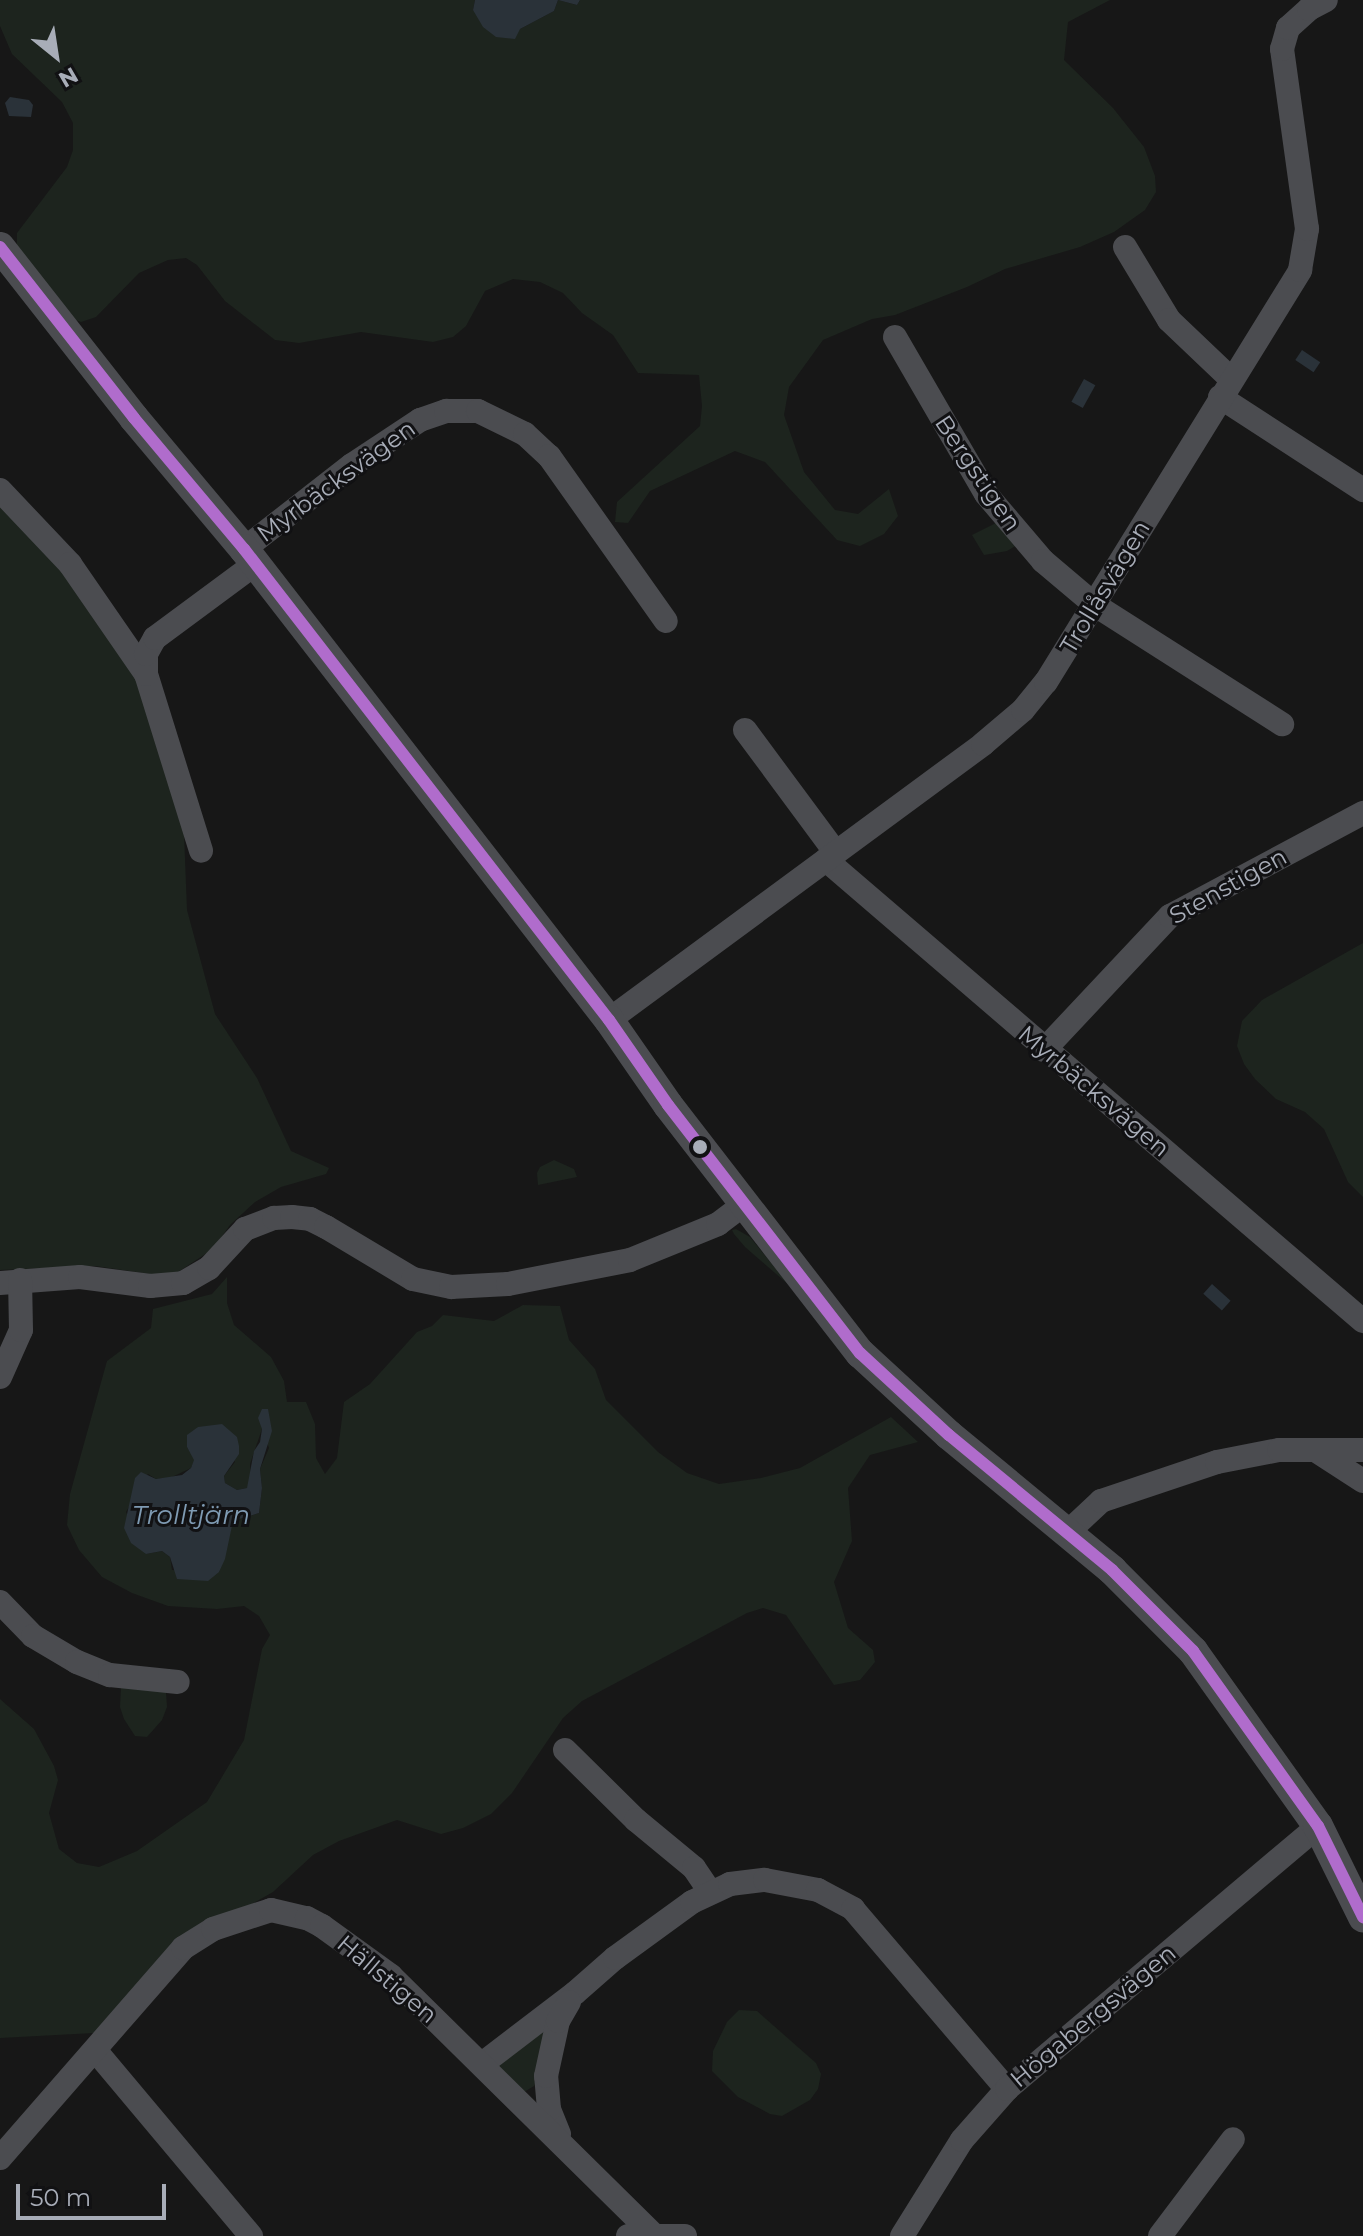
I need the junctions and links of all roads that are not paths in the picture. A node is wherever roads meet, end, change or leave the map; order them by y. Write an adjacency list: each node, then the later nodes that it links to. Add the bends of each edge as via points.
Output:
1 (1326, 0): 2 (street, Trollåsvägen)
2 (1298, 9): 6 (street, Trollåsvägen, via 1282,49 1306,216 1305,257)
3 (0, 247): 9 (street)
4 (1125, 247): 6 (street, via 1169,320)
5 (895, 337): 10 (street, Bergstigen, via 991,501 1043,561)
6 (1226, 388): 8 (street); 10 (street, Trollåsvägen)
7 (0, 490): 12 (street, via 70,564)
8 (1363, 490)
9 (249, 557): 11 (street, Myrbäcksvägen, via 352,465 420,420 446,411 478,411 518,429 549,456); 12 (street, Myrbäcksvägen, via 155,638 146,654); 18 (street)
10 (1095, 605): 13 (street, Bergstigen); 17 (street, Trollåsvägen, via 1023,710)
11 (666, 621)
12 (146, 674): 16 (street)
13 (1282, 724)
14 (745, 730): 17 (street, Myrbäcksvägen)
15 (1363, 813): 19 (street, Stenstigen, via 1165,919)
16 (201, 851)
17 (831, 857): 18 (street, Trollåsvägen); 19 (street, Myrbäcksvägen)
18 (609, 1020): 20 (street)
19 (1044, 1050): 22 (street, Myrbäcksvägen)
20 (745, 1204): 21 (street, via 718,1224 630,1260 508,1284 451,1287 413,1279 326,1227 292,1217 245,1229 209,1268 183,1283 150,1286 80,1277); 27 (street, via 828,1314 893,1387)
21 (10, 1282): 23 (street, via 21,1330)
22 (1363, 1321)
23 (0, 1377)
24 (1313, 1449): 25 (street); 26 (street); 27 (street, via 1247,1455 1167,1476 1101,1501)
25 (1363, 1450)
26 (1363, 1481)
27 (1069, 1531): 31 (street, via 1193,1651)
28 (0, 1602): 29 (street, via 33,1636 77,1662 110,1675)
29 (178, 1682)
30 (565, 1750): 32 (street, via 694,1868)
31 (1318, 1826): 33 (street); 37 (street, Högabergsvägen)
32 (710, 1892): 34 (street, via 663,1921); 37 (street, via 741,1881 785,1881 853,1909)
33 (1363, 1917)
34 (575, 1993): 36 (street); 39 (street, via 558,2021 546,2076 549,2109)
35 (95, 2050): 36 (street, Hällstigen, via 183,1948 213,1929 271,1910 307,1918 346,1941 400,1984); 40 (street, Hällstigen); 42 (street)
36 (482, 2064): 39 (street, Hällstigen)
37 (1007, 2089): 44 (street, Högabergsvägen, via 956,2148)
38 (1233, 2139): 45 (street)
39 (569, 2150): 41 (street, Hällstigen)
40 (0, 2158)
41 (640, 2235): 43 (street)
42 (251, 2236)
43 (685, 2236)
44 (902, 2236)
45 (1160, 2236)

